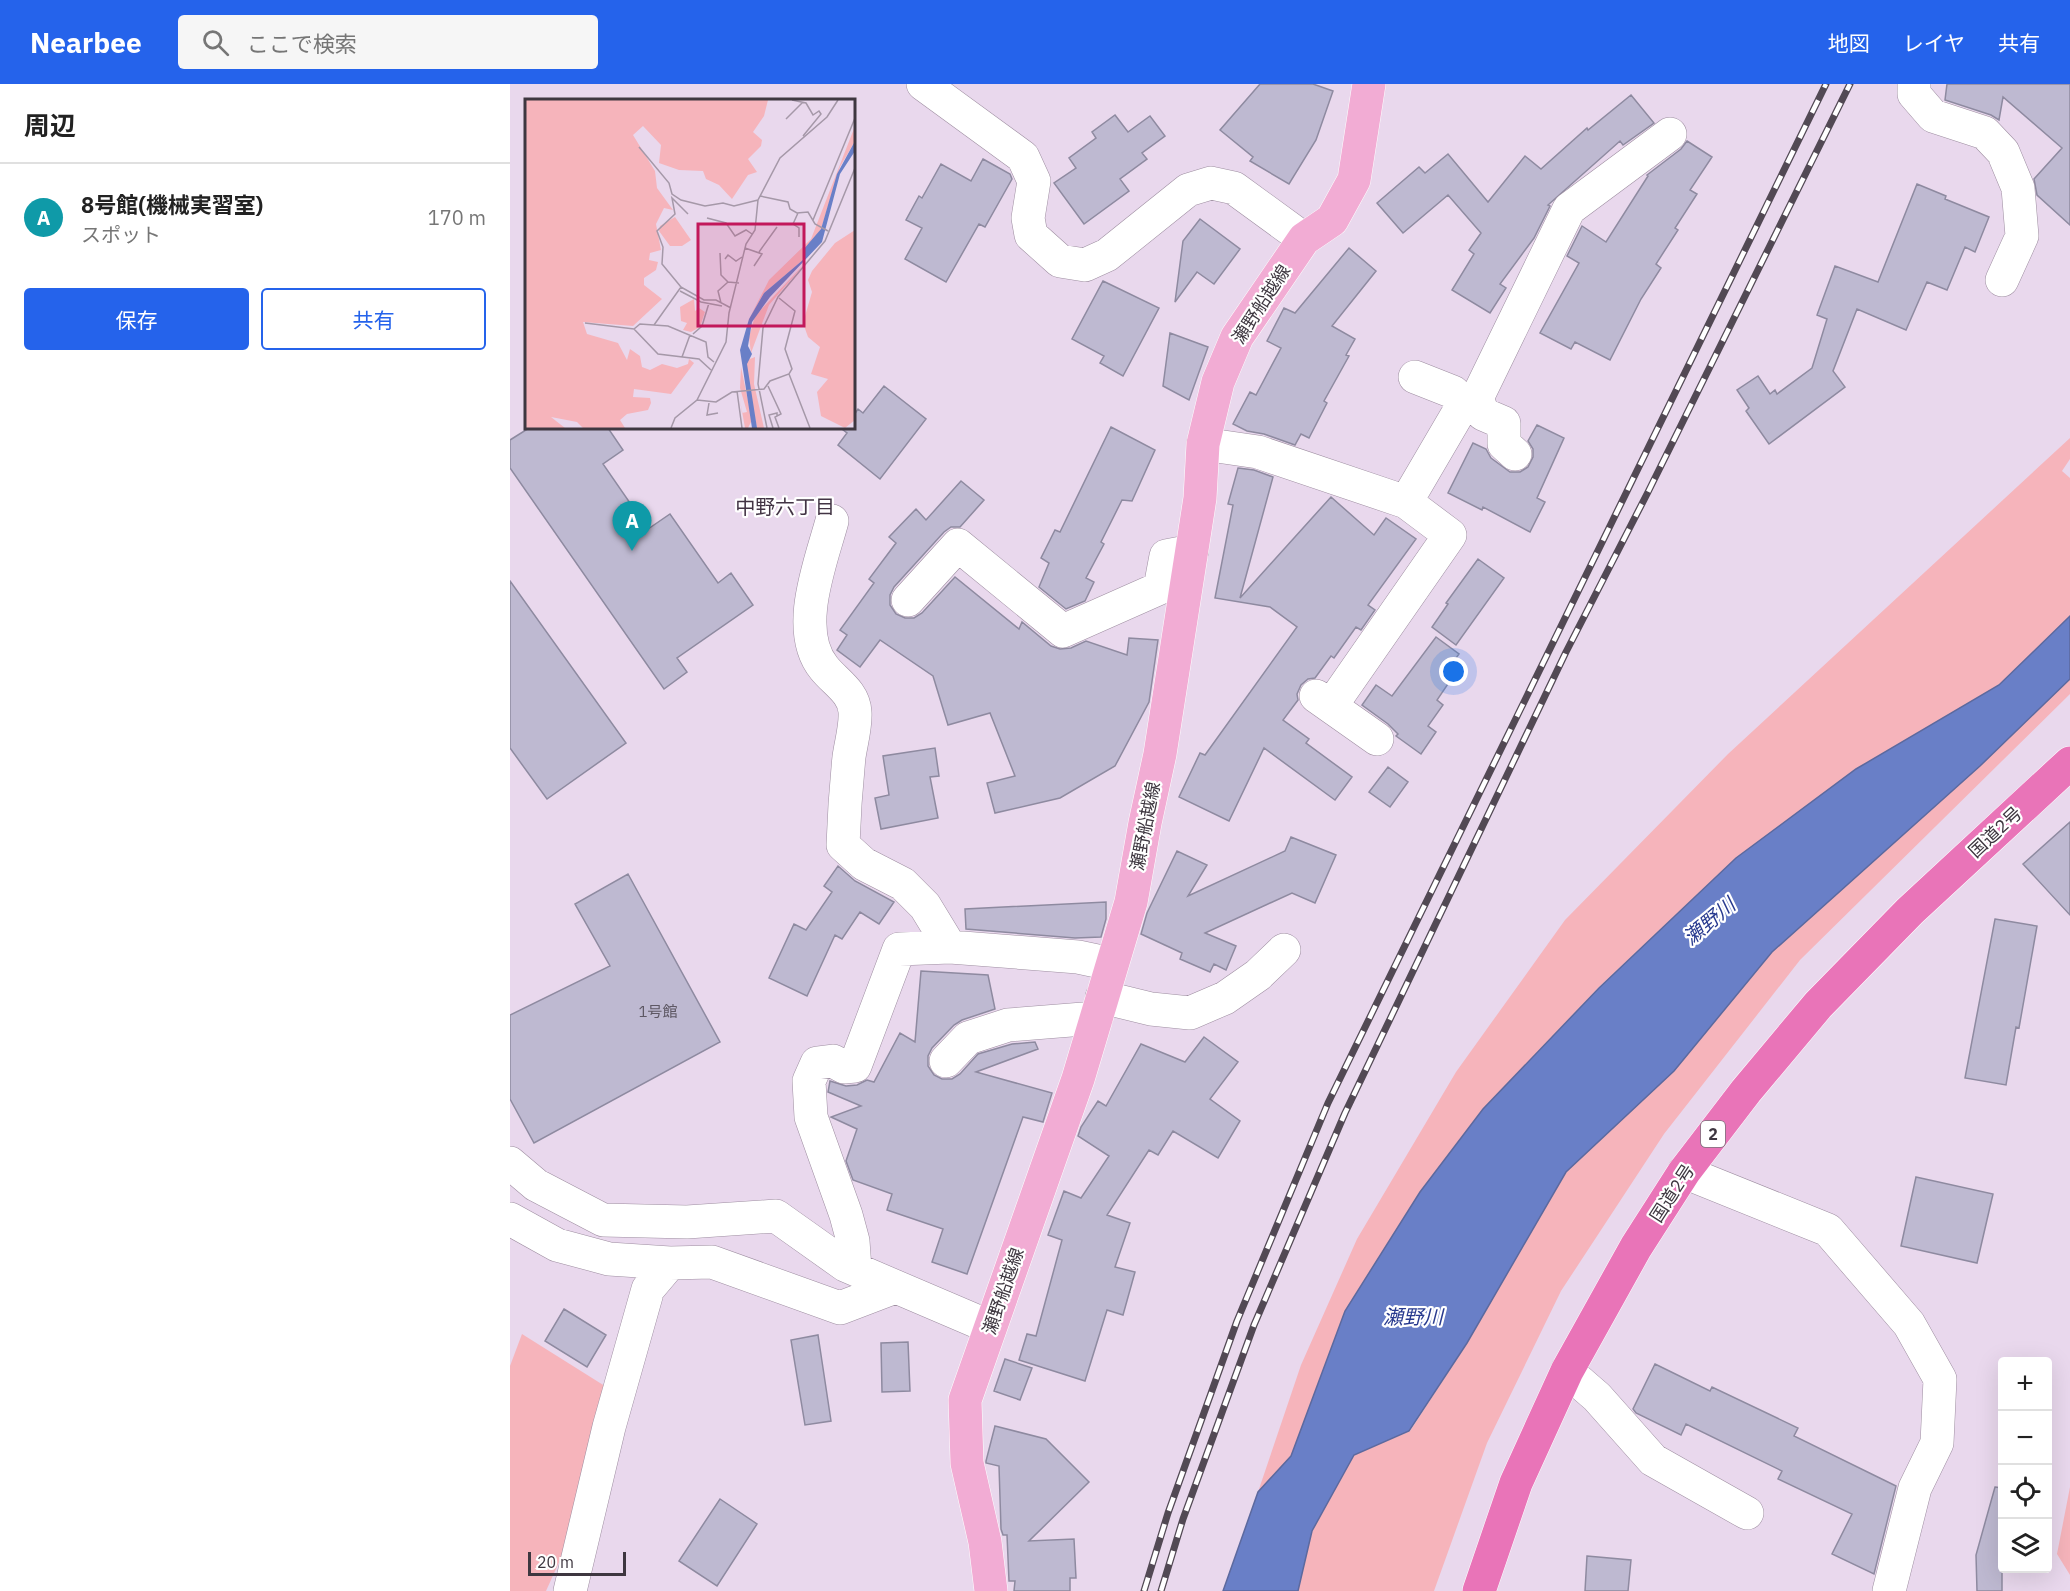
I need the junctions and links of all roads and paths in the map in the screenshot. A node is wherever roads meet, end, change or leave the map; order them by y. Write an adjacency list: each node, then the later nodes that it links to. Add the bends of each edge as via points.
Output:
1 (923, 84): 5 (street, via 1023,157 1034,181 1028,218 1031,235 1060,261 1085,265 1107,255 1188,190 1211,183 1234,188)
2 (1369, 84): 5 (main road, 瀬野船越線, via 1354,180 1332,220)
3 (1914, 84): 6 (street, via 1914,94 1933,116 1984,133 2003,152 2018,188 2022,236)
4 (1670, 134): 8 (street, via 1569,209)
5 (1304, 239): 9 (main road, 瀬野船越線, via 1237,337 1218,382)
6 (2002, 280)
7 (1415, 377): 8 (street)
8 (1471, 400): 10 (street, via 1483,414 1504,423 1504,444); 11 (street)
9 (1203, 444): 11 (street, via 1258,452); 13 (main road, 瀬野船越線)
10 (1515, 454)
11 (1406, 502): 15 (street, via 1450,535 1323,701)
12 (832, 521): 17 (street, via 809,614 811,642 822,666 852,698 855,712 843,845 864,864 903,884 926,906)
13 (1192, 550): 14 (street, via 1166,556 1160,588 1064,631 958,545); 19 (main road, 瀬野船越線, via 1160,754 1131,902)
14 (908, 600)
15 (1377, 739)
16 (2070, 763): 23 (highway, 国道2号 / 2, via 1910,911 1818,1005)
17 (950, 947): 19 (street, via 1078,957); 26 (street, via 899,949 855,1066 844,1067 833,1061 817,1063 809,1081 811,1117 846,1215)
18 (1284, 950): 20 (street, via 1225,998 1190,1013)
19 (1112, 964): 20 (main road, 瀬野船越線)
20 (1099, 1007): 21 (street, via 1008,1025 968,1038); 28 (main road, 瀬野船越線, via 1078,1079)
21 (946, 1061)
22 (510, 1163): 26 (street, via 536,1185 603,1220 687,1222 776,1216)
23 (1684, 1172): 29 (highway, 国道2号 / 2, via 1636,1247); 34 (street, via 1828,1230 1909,1324 1940,1379 1937,1443 1915,1488)
24 (510, 1219): 25 (street, via 557,1245 609,1259)
25 (669, 1263): 27 (street, via 712,1262 840,1308); 31 (street, via 648,1289 609,1427)
26 (855, 1269): 27 (street)
27 (895, 1287): 28 (street)
28 (990, 1327): 32 (main road, 瀬野船越線, via 965,1400 967,1463 985,1542)
29 (1567, 1371): 30 (street, via 1597,1397 1653,1460); 33 (highway, 国道2号 / 2, via 1516,1483)
30 (1747, 1513)
31 (570, 1591)
32 (991, 1591)
33 (1479, 1591)
34 (1889, 1591)

